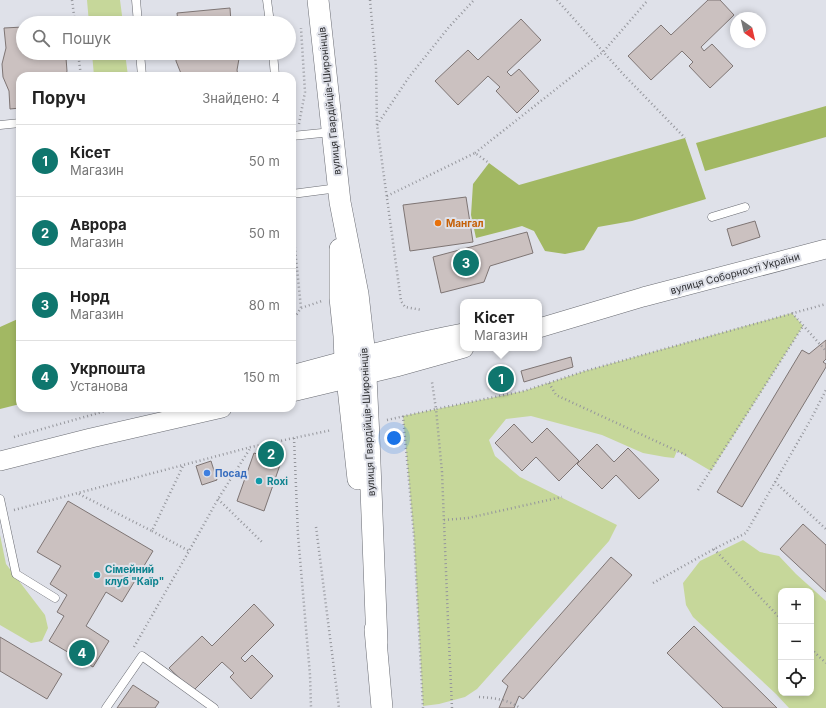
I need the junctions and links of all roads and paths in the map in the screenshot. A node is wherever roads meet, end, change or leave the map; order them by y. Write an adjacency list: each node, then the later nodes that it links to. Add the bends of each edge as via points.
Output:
1 (72, 0): 9 (path)
2 (136, 0): 10 (lane)
3 (267, 0): 11 (lane)
4 (318, 0): 24 (main road, вулиця Гвардійців-Широнінців)
5 (370, 0): 22 (path, via 376,66)
6 (474, 0): 22 (path, via 449,26 409,76)
7 (556, 0): 13 (path)
8 (648, 0): 13 (path)
9 (74, 16)
10 (137, 16)
11 (269, 16)
12 (300, 23): 23 (path, via 305,92)
13 (603, 52): 26 (path); 27 (path)
14 (79, 60): 17 (path)
15 (141, 60): 18 (lane)
16 (274, 60): 19 (lane)
17 (80, 72)
18 (142, 72)
19 (275, 72)
20 (16, 123): 21 (lane)
21 (0, 125)
22 (377, 125): 31 (path)
23 (296, 131)
24 (332, 132): 25 (lane); 30 (main road, вулиця Гвардійців-Широнінців)
25 (296, 136)
26 (685, 138)
27 (475, 153): 28 (path); 31 (path)
28 (489, 163)
29 (296, 194): 30 (lane)
30 (339, 195): 49 (main road, вулиця Гвардійців-Широнінців, via 340,298 344,336)
31 (387, 196): 40 (path, via 401,301 405,307)
32 (745, 207): 33 (lane)
33 (712, 216)
34 (826, 249): 36 (street, вулиця Соборності України)
35 (296, 255): 39 (path)
36 (643, 297): 43 (street, вулиця Соборності України); 45 (street, вулиця Соборності України)
37 (322, 301): 39 (path)
38 (826, 304): 41 (path)
39 (302, 308): 42 (path)
40 (422, 310)
41 (792, 313): 44 (path); 52 (path)
42 (296, 316)
43 (542, 317)
44 (803, 326): 48 (path); 70 (path)
45 (542, 327)
46 (460, 334): 49 (street, via 426,340)
47 (460, 349): 49 (street)
48 (826, 351)
49 (355, 367): 50 (street); 53 (street); 94 (main road, вулиця Гвардійців-Широнінців, via 369,438)
50 (296, 374)
51 (432, 382): 55 (path)
52 (549, 383): 55 (path, via 524,391); 66 (path, via 556,395)
53 (296, 390)
54 (826, 390): 69 (path)
55 (436, 409): 59 (path); 76 (path)
56 (102, 412): 64 (path)
57 (161, 412): 62 (street)
58 (205, 412): 62 (street)
59 (403, 416): 60 (path); 95 (path, via 414,536)
60 (387, 420)
61 (332, 430): 63 (path)
62 (92, 438): 67 (street)
63 (294, 438): 65 (path); 92 (path, via 298,535)
64 (8, 439)
65 (251, 447): 68 (path); 74 (path)
66 (688, 456)
67 (0, 461)
68 (183, 466): 71 (path); 79 (path)
69 (775, 482): 78 (path); 81 (path, via 746,533)
70 (698, 490)
71 (78, 493): 75 (path); 79 (path)
72 (562, 497): 76 (path, via 468,518)
73 (0, 498): 75 (lane)
74 (218, 499): 80 (path); 82 (path)
75 (3, 513): 84 (lane, via 16,574)
76 (444, 520): 96 (path)
77 (316, 527): 93 (path)
78 (826, 529)
79 (152, 531): 82 (path)
80 (263, 543)
81 (714, 549): 83 (path); 85 (path)
82 (189, 551): 86 (path)
83 (653, 583)
84 (55, 598)
85 (778, 616)
86 (131, 651)
87 (814, 652): 88 (path)
88 (826, 663)
89 (479, 697): 97 (path, via 502,700)
90 (106, 708): 91 (lane, via 142,656)
91 (214, 708)
92 (311, 708)
93 (339, 708)
94 (382, 708)
95 (423, 708)
96 (452, 708)
97 (520, 708)

